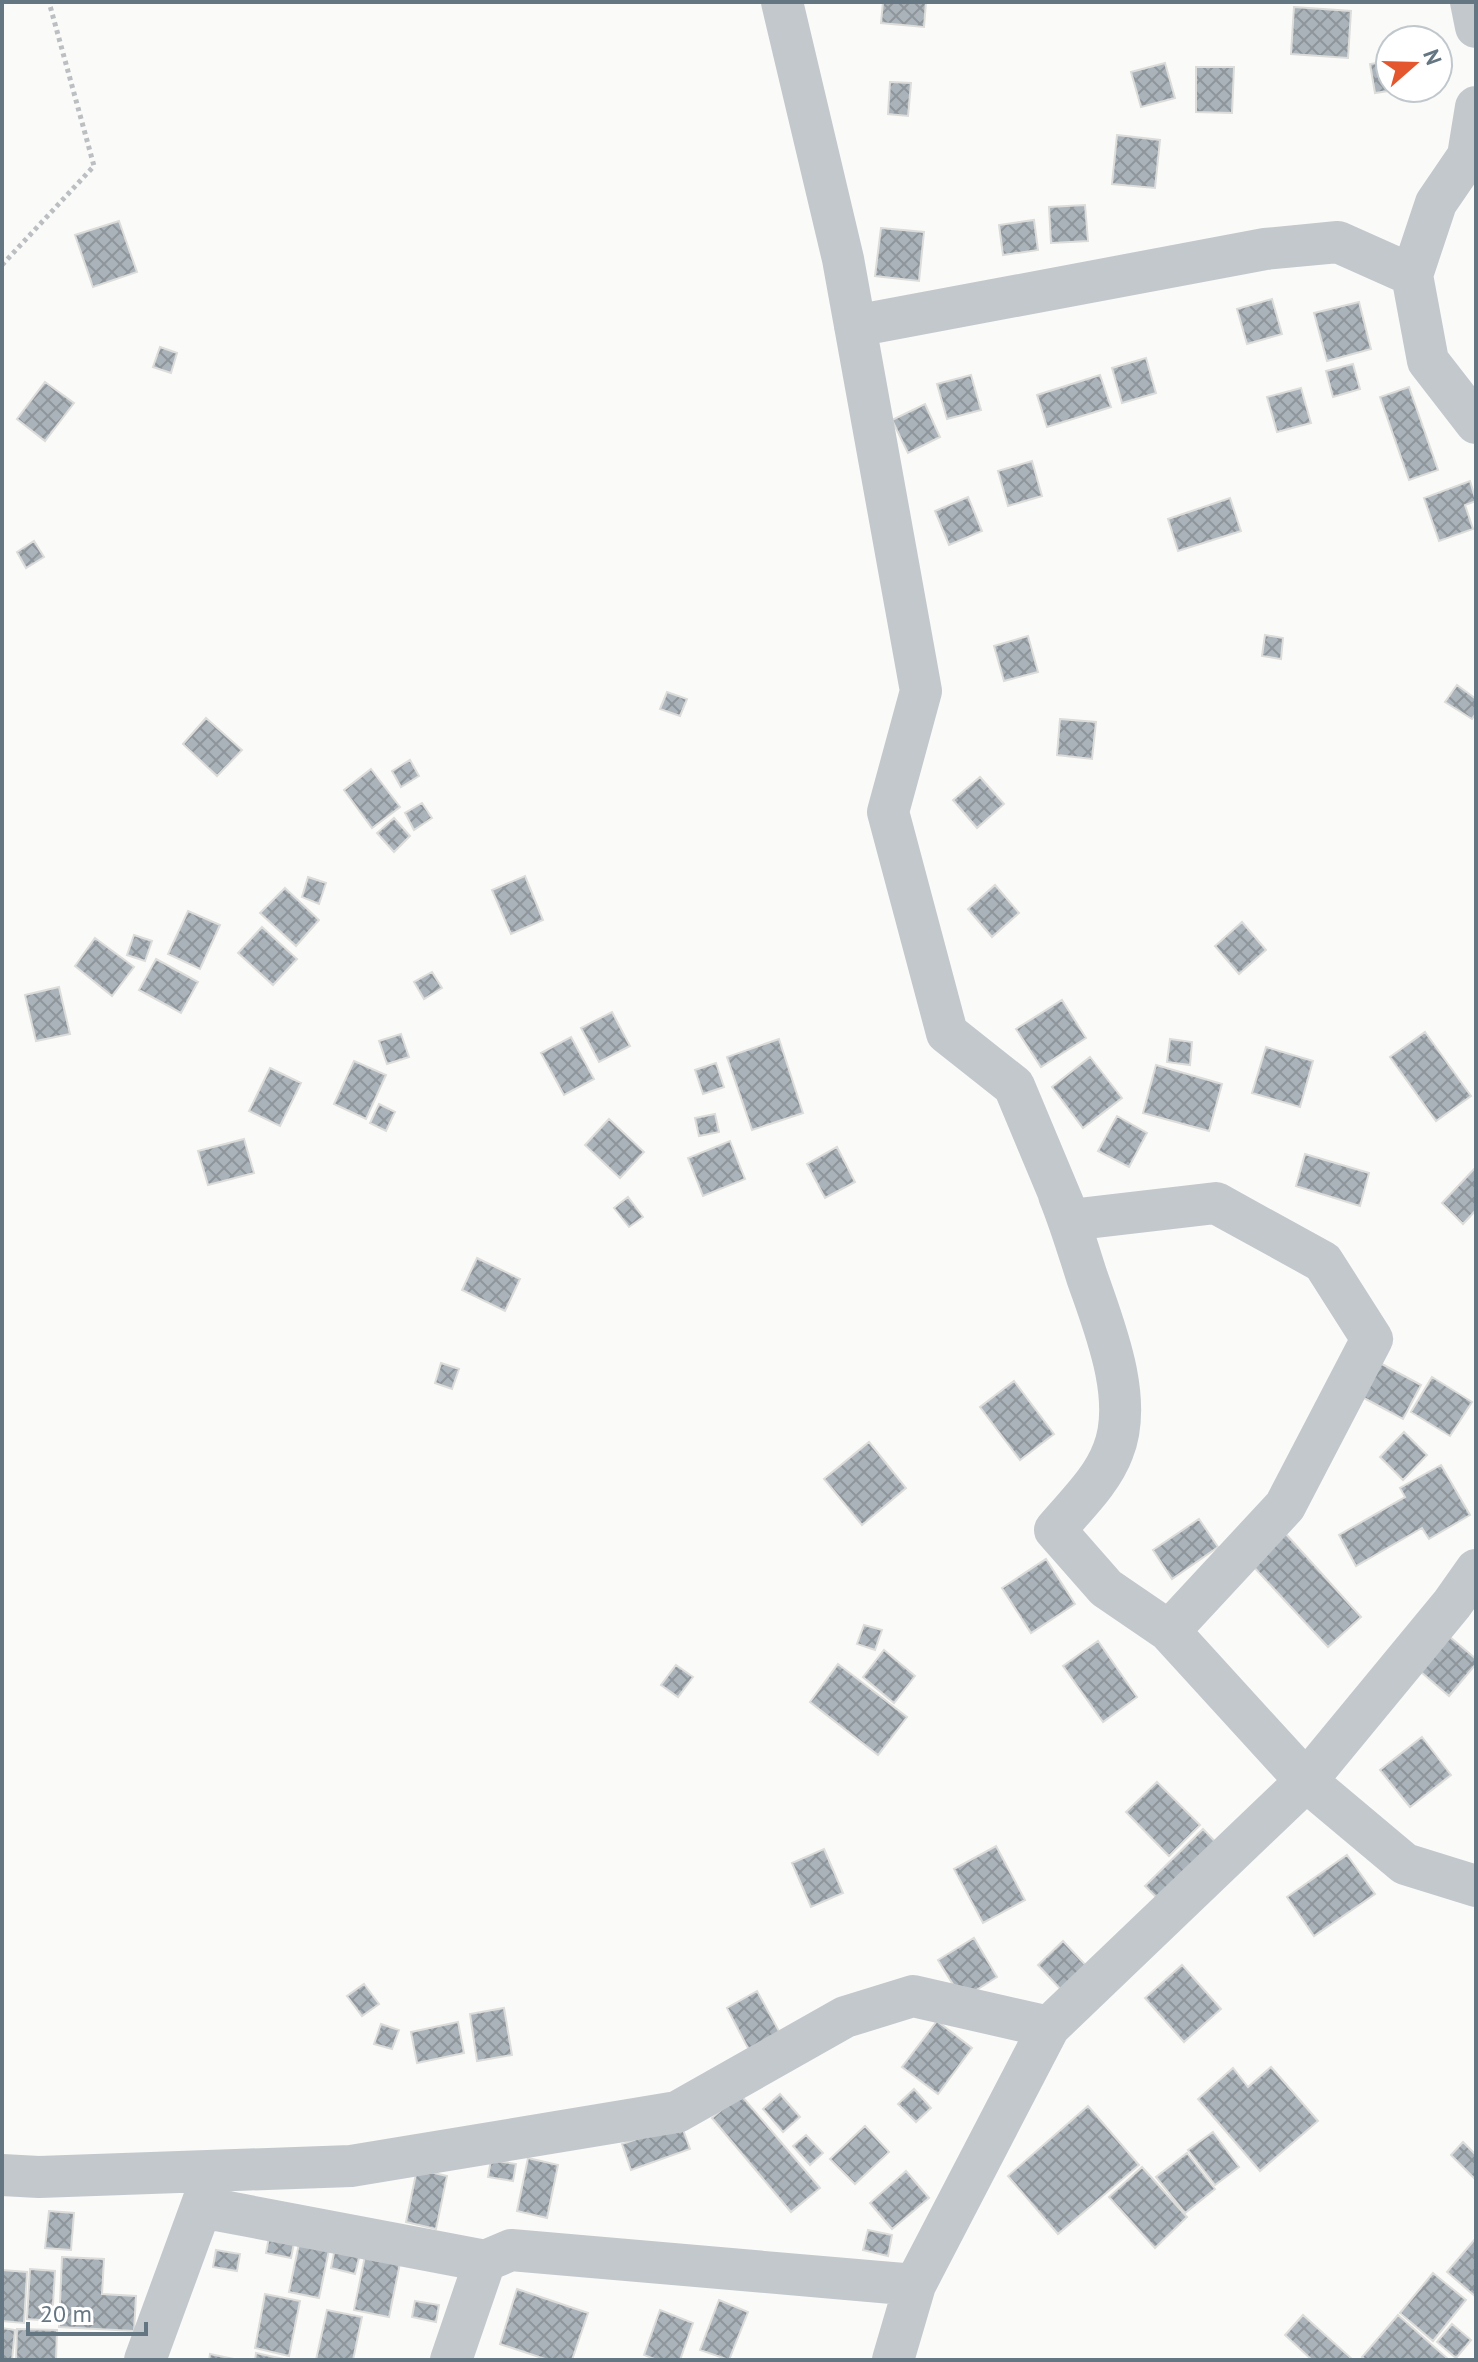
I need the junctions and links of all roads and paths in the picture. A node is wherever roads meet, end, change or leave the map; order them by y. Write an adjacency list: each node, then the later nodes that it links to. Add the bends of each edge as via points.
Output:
1 (49, 2): 6 (path, via 94,166)
2 (782, 2): 8 (street)
3 (1471, 2): 4 (street)
4 (1476, 27)
5 (1476, 107): 7 (street, via 1468,156 1436,203)
6 (2, 265)
7 (1412, 275): 8 (street, via 1338,242 1265,249); 9 (street, via 1428,361)
8 (855, 326): 10 (street, via 921,691 888,812 947,1033 1014,1086)
9 (1476, 423)
10 (1070, 1220): 12 (street, via 1115,1367 1120,1426 1104,1471 1055,1530 1106,1588); 12 (street, via 1216,1203 1323,1262 1372,1339 1285,1506)
11 (1476, 1570): 13 (street)
12 (1169, 1631): 13 (street)
13 (1306, 1781): 14 (street, via 1405,1864); 15 (street)
14 (1476, 1886)
15 (1049, 2027): 17 (street, via 913,1996 845,2017 677,2112); 19 (street)
16 (2, 2175): 17 (street)
17 (207, 2189): 18 (street); 20 (street)
18 (485, 2261): 19 (street, via 511,2250); 21 (street)
19 (915, 2285): 22 (street)
20 (145, 2360)
21 (451, 2360)
22 (893, 2360)

